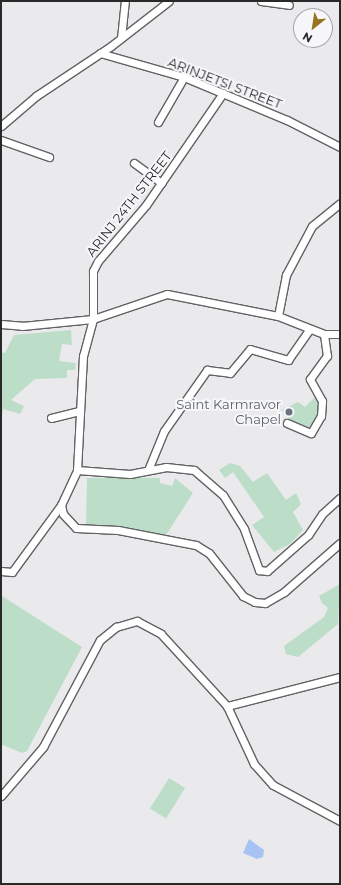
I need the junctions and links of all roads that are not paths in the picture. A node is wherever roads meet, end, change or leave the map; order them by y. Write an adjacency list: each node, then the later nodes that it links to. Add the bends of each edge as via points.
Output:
1 (125, 1): 5 (street)
2 (169, 1): 5 (street)
3 (260, 1): 4 (street)
4 (289, 5)
5 (121, 38): 6 (street)
6 (100, 53): 7 (street, ARINJETSI STREET); 10 (street, via 36,96)
7 (184, 77): 8 (street, ARINJETSI STREET); 9 (street)
8 (223, 93): 12 (street, ARINJETSI STREET, via 334,142); 15 (street, ARINJ 24TH STREET)
9 (158, 122)
10 (1, 126)
11 (1, 140): 13 (street)
12 (340, 147)
13 (49, 157)
14 (134, 163): 15 (street)
15 (162, 183): 18 (street, ARINJ 24TH STREET, via 98,261 93,271)
16 (340, 203): 17 (street, via 312,226 286,275)
17 (278, 316): 18 (street, via 167,294); 20 (street)
18 (93, 319): 19 (street, via 22,326); 23 (street, ARINJ 24TH STREET, via 83,356)
19 (1, 324)
20 (310, 330): 21 (street); 27 (street, via 288,360 250,349 230,373 207,370 164,431)
21 (324, 334): 22 (street); 25 (street, via 327,356 310,379 322,401 321,416 311,433)
22 (340, 334)
23 (79, 411): 24 (street); 26 (street, ARINJ 24TH STREET)
24 (51, 418)
25 (287, 423)
26 (77, 470): 27 (street, via 130,474); 29 (street)
27 (148, 470): 28 (street, via 166,467 194,470 223,495 244,529 259,570 267,571 308,535 322,514)
28 (340, 498)
29 (61, 505): 30 (street, via 63,514 76,528 118,530 196,545 209,553 243,596 255,602 265,603 284,592); 31 (street, via 12,572)
30 (340, 543)
31 (1, 570)
32 (340, 677): 33 (street)
33 (227, 706): 34 (street, via 161,634 137,621 116,627 100,640 43,747); 35 (street, via 254,764 273,785)
34 (1, 796)
35 (340, 821)

